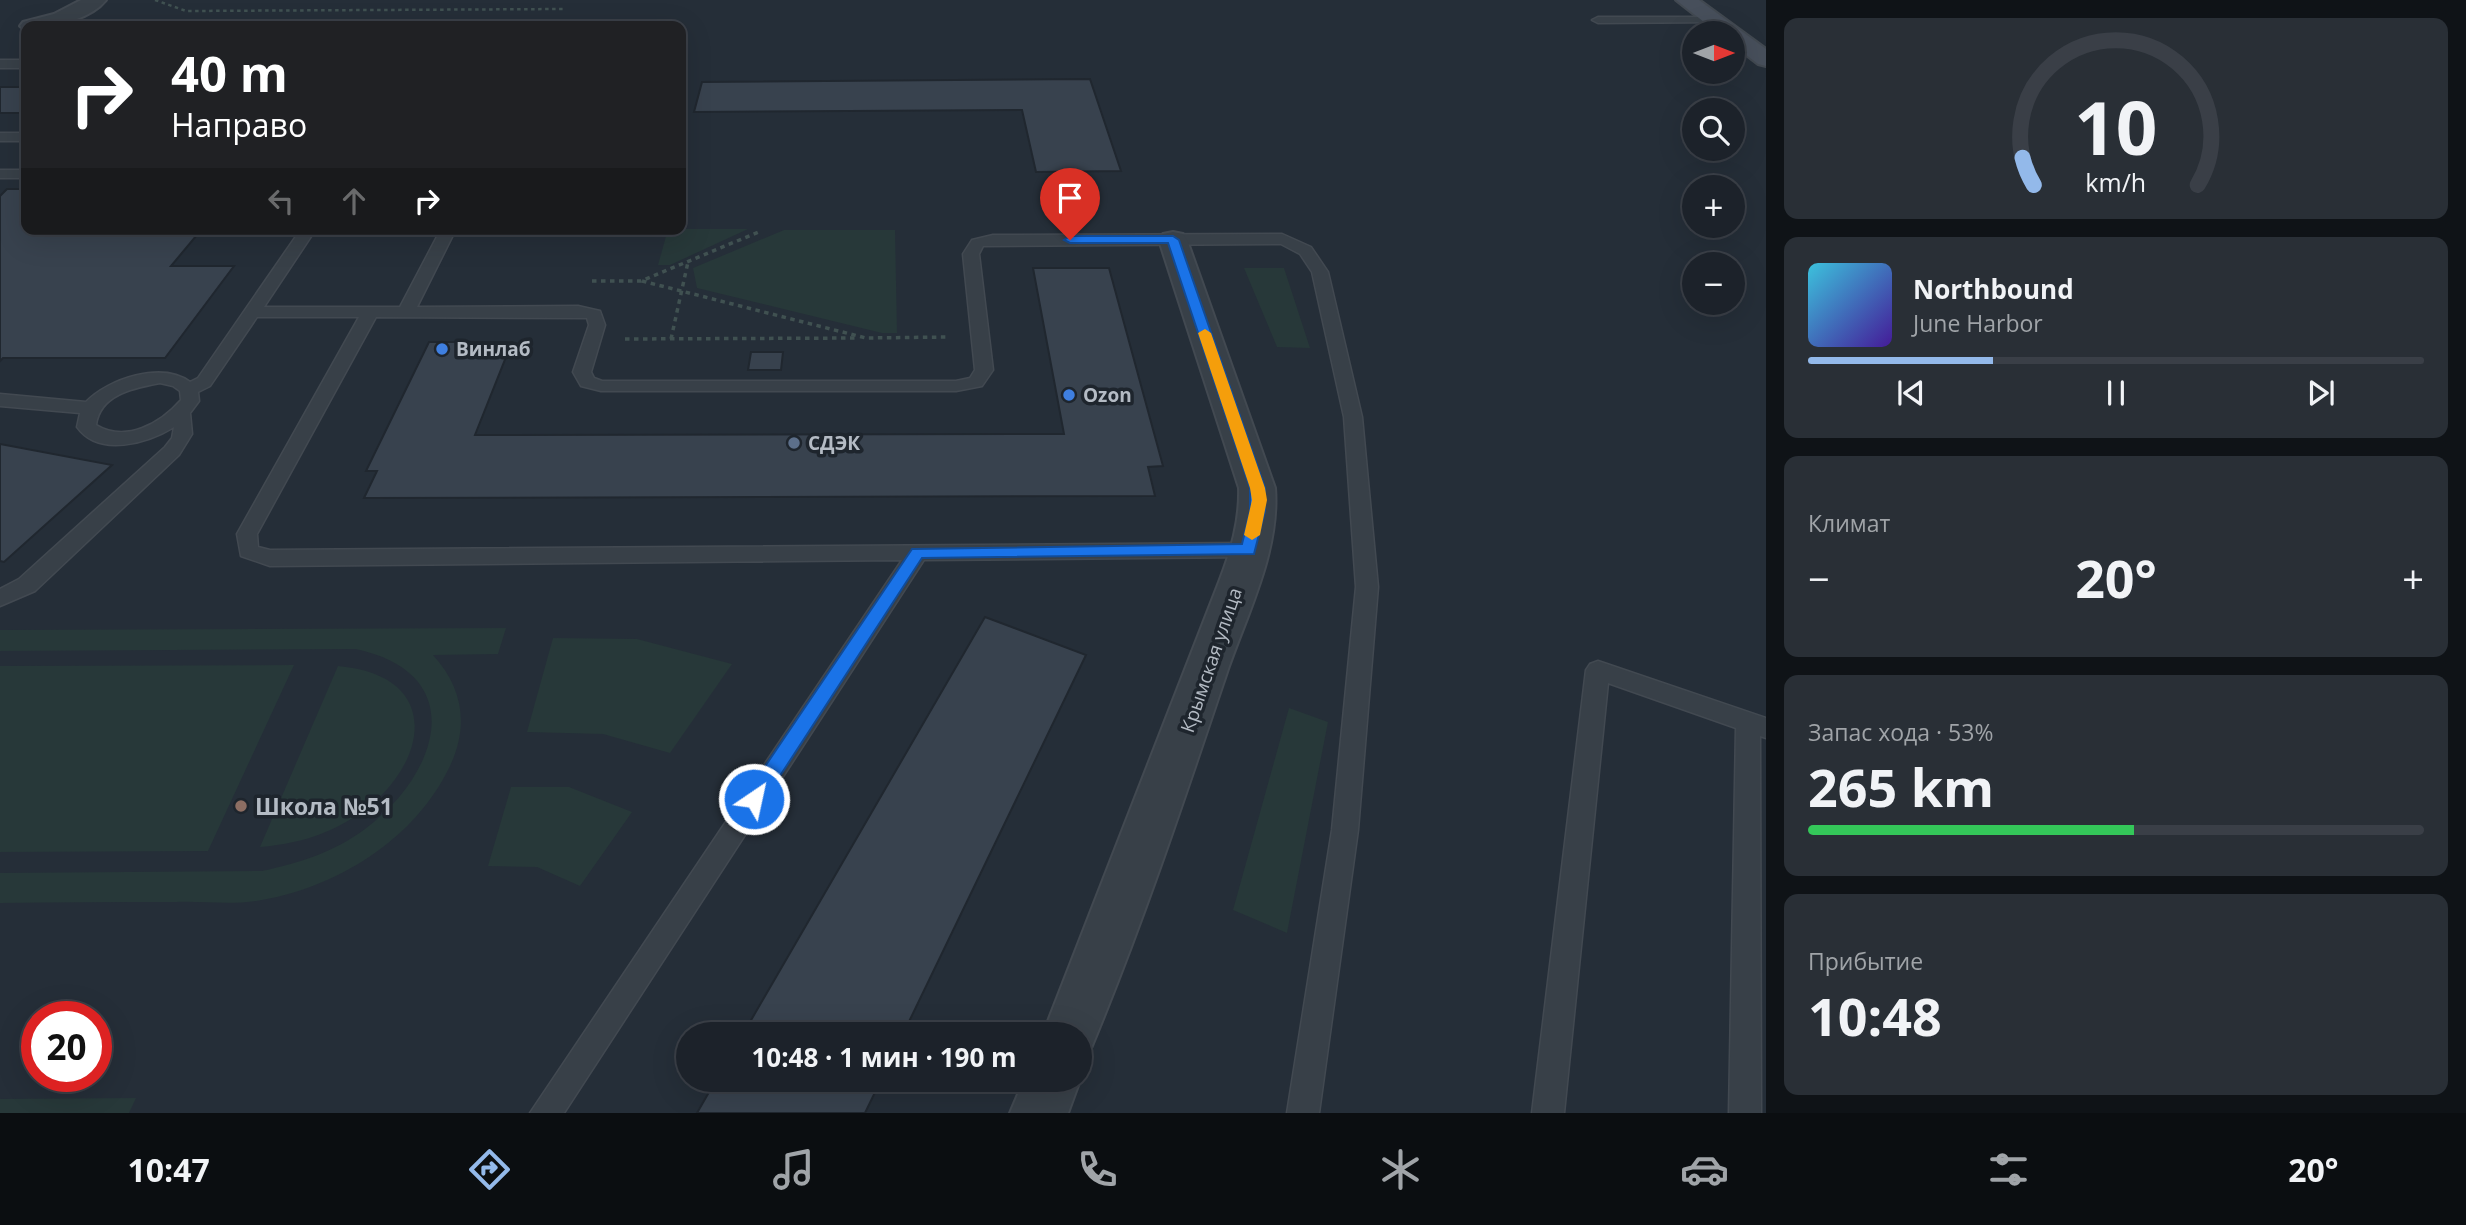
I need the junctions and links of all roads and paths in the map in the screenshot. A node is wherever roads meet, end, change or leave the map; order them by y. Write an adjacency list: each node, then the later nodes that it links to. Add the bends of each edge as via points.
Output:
1 (96, 0): 7 (street)
2 (155, 0): 4 (path, via 186,11)
3 (1686, 0): 6 (main road)
4 (565, 9)
5 (1598, 20): 6 (lane)
6 (1717, 20): 8 (main road)
7 (48, 21)
8 (1766, 59)
9 (0, 64): 10 (lane)
10 (21, 64)
11 (0, 137): 12 (lane)
12 (21, 137)
13 (0, 174): 14 (lane)
14 (21, 174)
15 (761, 231): 19 (path)
16 (305, 235): 23 (lane)
17 (446, 235): 25 (lane)
18 (1173, 240): 26 (lane, via 977,243 971,254); 34 (street, Крымская улица, via 1257,488 1258,511); 42 (lane, via 1282,239 1309,250 1320,272 1353,417 1367,587 1345,831)
19 (688, 261): 21 (path); 22 (path)
20 (586, 281): 21 (path)
21 (641, 281): 22 (path)
22 (681, 291): 27 (path); 29 (path)
23 (251, 312): 24 (lane); 30 (lane, via 204,382)
24 (370, 312): 25 (lane); 35 (lane, via 247,534 248,551 270,558)
25 (406, 312): 28 (lane, via 578,311 594,315 597,325)
26 (980, 337): 27 (path); 28 (lane, via 984,370 976,382 956,386 601,386 587,382 582,372)
27 (866, 338): 29 (path)
28 (592, 339): 29 (path)
29 (671, 339)
30 (189, 389): 32 (lane, via 178,381 138,381 115,390); 33 (lane, via 190,401)
31 (0, 400): 32 (lane)
32 (91, 408): 33 (lane, via 86,427 96,436 115,439 163,427)
33 (181, 414): 36 (lane, via 185,429 172,451 27,585)
34 (1249, 550): 35 (lane); 38 (street, Крымская улица, via 1172,771)
35 (918, 553): 40 (lane)
36 (0, 598)
37 (1757, 725): 43 (lane, via 1598,670); 44 (lane)
38 (1075, 1022)
39 (1047, 1092): 41 (street)
40 (546, 1113)
41 (1039, 1113)
42 (1303, 1113)
43 (1548, 1113)
44 (1745, 1113)

